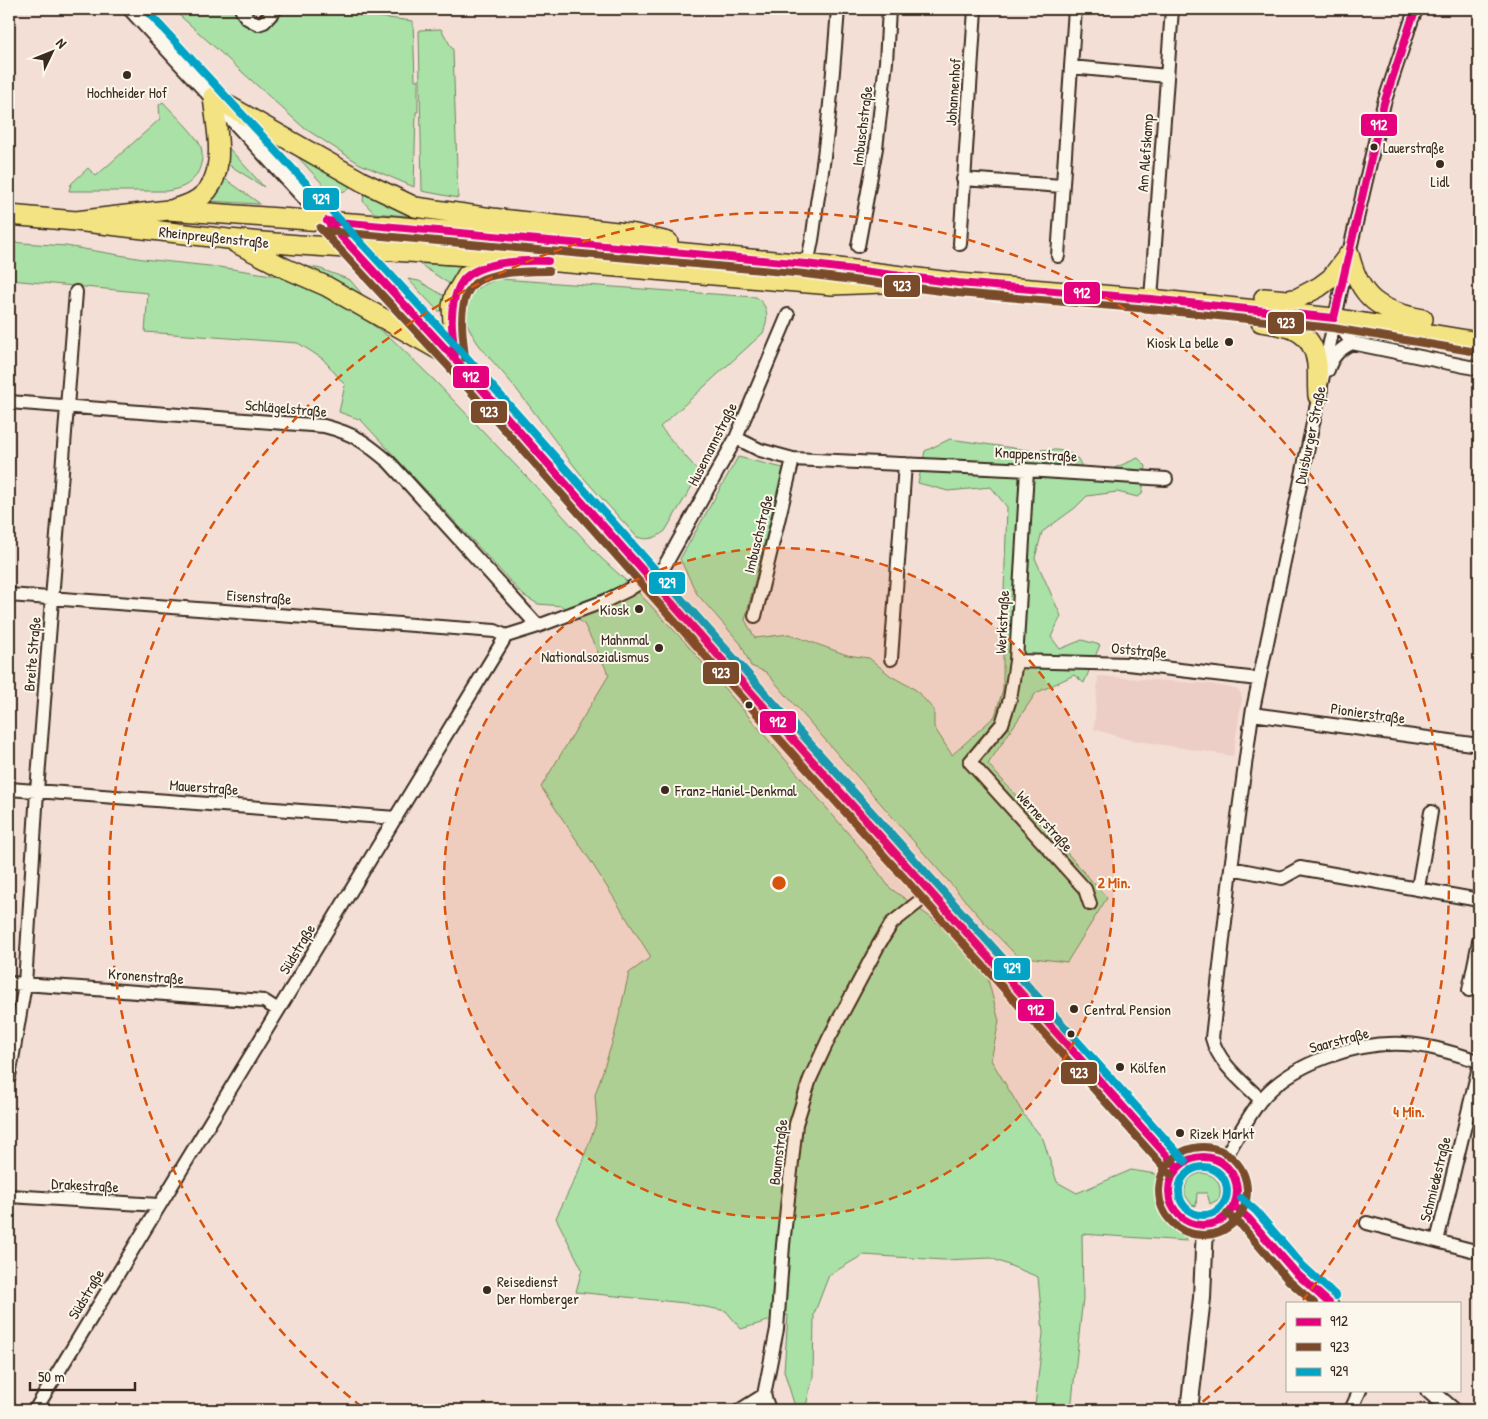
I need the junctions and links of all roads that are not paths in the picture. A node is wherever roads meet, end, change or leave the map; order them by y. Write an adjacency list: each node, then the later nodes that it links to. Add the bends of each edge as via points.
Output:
1 (132, 9): 12 (main road)
2 (243, 9): 3 (street, via 247,18 258,24)
3 (276, 9)
4 (838, 9): 27 (street, via 824,166)
5 (889, 9): 21 (street, Imbuschstraße, via 876,148)
6 (975, 9): 13 (street, Johannenhof)
7 (1075, 9): 10 (street)
8 (1172, 9): 11 (street, Am Alefskamp)
9 (1417, 9): 23 (street, Duisburger Straße, via 1384,103)
10 (1071, 67): 11 (street); 14 (street)
11 (1167, 76): 31 (street, Am Alefskamp)
12 (213, 97): 15 (main road, via 220,157 210,188 196,201); 18 (main road); 25 (main road, via 363,182 415,207 635,234)
13 (963, 178): 14 (street); 20 (street, Johannenhof)
14 (1062, 186): 24 (street)
15 (168, 210): 17 (main road, Rheinpreußenstraße); 18 (main road, Rheinpreußenstraße)
16 (9, 215): 17 (main road, Rheinpreußenstraße)
17 (76, 221): 19 (main road, Rheinpreußenstraße)
18 (327, 222): 22 (main road); 25 (main road)
19 (228, 239): 22 (main road, Rheinpreußenstraße); 37 (main road, via 326,286)
20 (960, 244)
21 (858, 246)
22 (352, 249): 26 (main road); 37 (main road)
23 (1349, 254): 32 (main road, via 1331,278 1298,298 1204,295); 34 (street, Duisburger Straße); 35 (main road, via 1358,282 1375,303 1400,315 1461,326)
24 (1058, 256)
25 (727, 257): 27 (main road)
26 (533, 260): 29 (main road); 37 (main road, via 489,267 468,275 452,306)
27 (806, 264): 28 (main road); 29 (street)
28 (939, 281): 29 (main road); 31 (main road)
29 (800, 283)
30 (76, 292): 41 (street, Breite Straße)
31 (1151, 299): 32 (main road)
32 (1191, 304): 34 (main road); 39 (main road, via 1202,316 1284,325 1299,331 1308,341 1317,364)
33 (788, 315): 42 (street, Husemannstraße)
34 (1334, 318): 35 (main road); 36 (street); 39 (street, Duisburger Straße)
35 (1478, 342)
36 (1352, 343): 38 (street); 39 (street, via 1332,360)
37 (455, 359): 47 (main road)
38 (1479, 369)
39 (1318, 396): 55 (street, Duisburger Straße)
40 (9, 402): 41 (street, Schlägelstraße)
41 (68, 407): 49 (street, Breite Straße); 51 (street, Schlägelstraße, via 324,426 343,431 364,441 389,462)
42 (736, 438): 43 (street, Knappenstraße, via 760,450); 47 (street, Husemannstraße, via 664,567)
43 (793, 459): 44 (street, Knappenstraße); 50 (street, Imbuschstraße)
44 (905, 464): 45 (street, Knappenstraße); 53 (street)
45 (1027, 470): 46 (street, Knappenstraße); 54 (street, Werkstraße)
46 (1166, 479)
47 (649, 578): 51 (street, via 604,601); 65 (main road)
48 (9, 596): 49 (street, Eisenstraße)
49 (53, 598): 52 (street, Eisenstraße, via 495,631); 60 (street, Breite Straße)
50 (755, 616)
51 (538, 626): 52 (street)
52 (506, 636): 62 (street, Südstraße)
53 (891, 659)
54 (1016, 661): 55 (street, Oststraße, via 1128,664); 58 (street, Werkstraße, via 1002,724)
55 (1258, 679): 56 (street, Duisburger Straße)
56 (1252, 714): 57 (street, Pionierstraße); 63 (street, Duisburger Straße)
57 (1479, 745)
58 (970, 762): 67 (street, Wernerstraße, via 1085,889)
59 (9, 789): 60 (street, Mauerstraße)
60 (37, 791): 62 (street, Mauerstraße); 70 (street, Breite Straße)
61 (1431, 812): 64 (street)
62 (396, 818): 72 (street, Südstraße)
63 (1231, 868): 64 (street, via 1282,878 1300,868); 76 (street, Duisburger Straße, via 1212,1038 1215,1050)
64 (1418, 888): 66 (street)
65 (930, 893): 78 (main road); 89 (street, Baumstraße, via 892,923 828,1038 810,1079 796,1124 777,1329)
66 (1479, 900)
67 (1090, 904)
68 (1479, 941): 71 (street)
69 (9, 983): 70 (street, Kronenstraße)
70 (25, 984): 72 (street, Kronenstraße, via 264,1002); 75 (street, Breite Straße)
71 (1469, 990)
72 (278, 1010): 80 (street, Südstraße)
73 (1479, 1061): 76 (street, Saarstraße, via 1405,1044 1365,1047 1319,1059 1290,1075)
74 (1479, 1067): 84 (street, Schmiedestraße)
75 (9, 1077)
76 (1261, 1100): 77 (street, Saarstraße)
77 (1222, 1163): 78 (main road, via 1199,1157); 81 (main road, via 1235,1181)
78 (1178, 1168): 83 (main road, via 1171,1178 1170,1202 1185,1220)
79 (9, 1196): 80 (street, Drakestraße)
80 (159, 1205): 90 (street, Südstraße)
81 (1234, 1206): 83 (main road, via 1228,1214); 86 (main road, via 1296,1273)
82 (1367, 1223): 84 (street)
83 (1205, 1226): 93 (main road, via 1202,1298)
84 (1437, 1241): 85 (street)
85 (1479, 1252)
86 (1328, 1302)
87 (1359, 1392): 94 (street)
88 (1430, 1392): 95 (main road)
89 (764, 1395): 91 (street); 92 (street, Baumstraße)
90 (35, 1410)
91 (740, 1410)
92 (769, 1410)
93 (1189, 1410)
94 (1351, 1410)
95 (1452, 1410)

